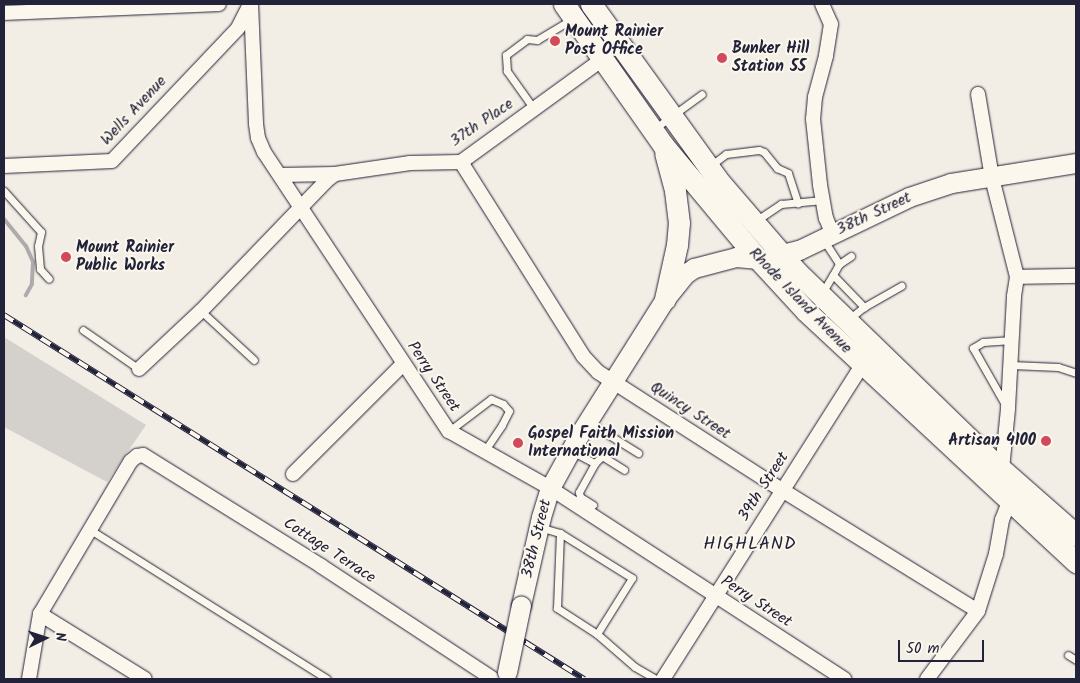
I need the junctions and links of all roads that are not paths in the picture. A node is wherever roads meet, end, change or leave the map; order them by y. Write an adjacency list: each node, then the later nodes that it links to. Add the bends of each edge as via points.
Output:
1 (219, 4): 5 (street)
2 (251, 4): 16 (street, Wells Avenue, via 238,28 112,161); 19 (street, Perry Street, via 258,138)
3 (591, 4): 12 (main road, Rhode Island Avenue)
4 (822, 4): 22 (street, via 830,24 813,119)
5 (168, 5): 7 (street)
6 (569, 11): 8 (main road, Rhode Island Avenue); 11 (lane, via 537,40 527,39 506,55 508,71)
7 (4, 13)
8 (602, 59): 11 (street, 37th Place); 13 (main road, Rhode Island Avenue)
9 (702, 94): 12 (lane)
10 (978, 94): 20 (street)
11 (534, 109): 14 (street, 37th Place)
12 (671, 117): 13 (lane); 17 (main road, Rhode Island Avenue)
13 (658, 138): 29 (main road, Rhode Island Avenue); 36 (main road, via 675,190 679,222)
14 (461, 162): 18 (street, 37th Place, via 410,164); 49 (street, Quincy Street, via 583,356)
15 (1076, 163): 20 (main road, 38th Street)
16 (4, 166)
17 (708, 167): 23 (lane, via 726,154 764,152 777,168 788,173); 25 (main road, Rhode Island Avenue)
18 (335, 174): 19 (street, 37th Place); 24 (street)
19 (281, 175): 24 (street, Perry Street)
20 (992, 178): 26 (main road, 38th Street, via 951,183 909,197); 33 (street)
21 (4, 191): 34 (lane, via 42,232 38,246 40,269)
22 (823, 200): 23 (lane); 26 (street)
23 (798, 203): 25 (lane, via 781,204)
24 (301, 207): 39 (street); 44 (street, Perry Street)
25 (752, 223): 27 (main road, Rhode Island Avenue)
26 (827, 235): 27 (main road, 38th Street); 30 (lane)
27 (782, 255): 29 (main road, 38th Street); 37 (main road, Rhode Island Avenue)
28 (851, 256): 30 (lane)
29 (758, 259): 36 (main road, 38th Street, via 736,257 694,268 685,274); 45 (main road, Rhode Island Avenue, via 806,311)
30 (839, 264): 31 (lane)
31 (833, 275): 37 (lane); 38 (lane)
32 (1076, 276): 33 (street)
33 (1017, 277): 42 (street)
34 (49, 279)
35 (900, 286): 38 (lane)
36 (672, 292): 49 (main road, 38th Street)
37 (820, 296): 40 (main road, Rhode Island Avenue)
38 (864, 307): 40 (lane)
39 (201, 311): 43 (lane); 47 (street)
40 (847, 321): 57 (main road, Rhode Island Avenue)
41 (83, 330): 47 (lane)
42 (1012, 340): 46 (street); 50 (lane, via 983,342 973,348)
43 (254, 360)
44 (403, 364): 52 (street, Perry Street); 59 (street)
45 (863, 364): 61 (street, 39th Street); 62 (main road, Rhode Island Avenue)
46 (1011, 365): 48 (lane, via 1058,367); 50 (street)
47 (139, 369)
48 (1076, 373)
49 (614, 383): 51 (main road, 38th Street); 61 (street, Quincy Street)
50 (1008, 408): 57 (street)
51 (588, 422): 54 (main road, 38th Street); 55 (lane)
52 (449, 431): 53 (street, Perry Street); 53 (lane, via 491,399 503,404 509,410)
53 (485, 450): 60 (street, Perry Street)
54 (571, 450): 56 (lane); 60 (main road, 38th Street)
55 (638, 453)
56 (595, 463): 58 (lane, via 602,456); 63 (lane, via 579,492 580,497)
57 (1002, 469): 67 (main road, Rhode Island Avenue)
58 (624, 470)
59 (293, 474)
60 (550, 488): 64 (main road, 38th Street); 69 (street, Perry Street)
61 (782, 490): 69 (street, 39th Street); 70 (street, Quincy Street)
62 (1010, 499): 68 (main road, Rhode Island Avenue); 70 (street)
63 (593, 504)
64 (538, 527): 66 (lane); 75 (main road, 38th Street, bridge)
65 (89, 529): 71 (street); 75 (street, Cottage Terrace, via 131,462 143,455); 79 (lane)
66 (560, 533): 72 (lane, via 557,608); 72 (lane, via 632,578)
67 (1076, 535)
68 (1076, 562)
69 (714, 596): 81 (street, 39th Street); 82 (street, Perry Street)
70 (978, 611): 76 (street)
71 (40, 614): 77 (street); 78 (street)
72 (597, 634): 80 (lane, via 635,667)
73 (1068, 655): 74 (lane)
74 (1076, 660)
75 (502, 677)
76 (932, 678)
77 (29, 679)
78 (145, 679)
79 (327, 679)
80 (656, 679)
81 (663, 679)
82 (844, 679)

